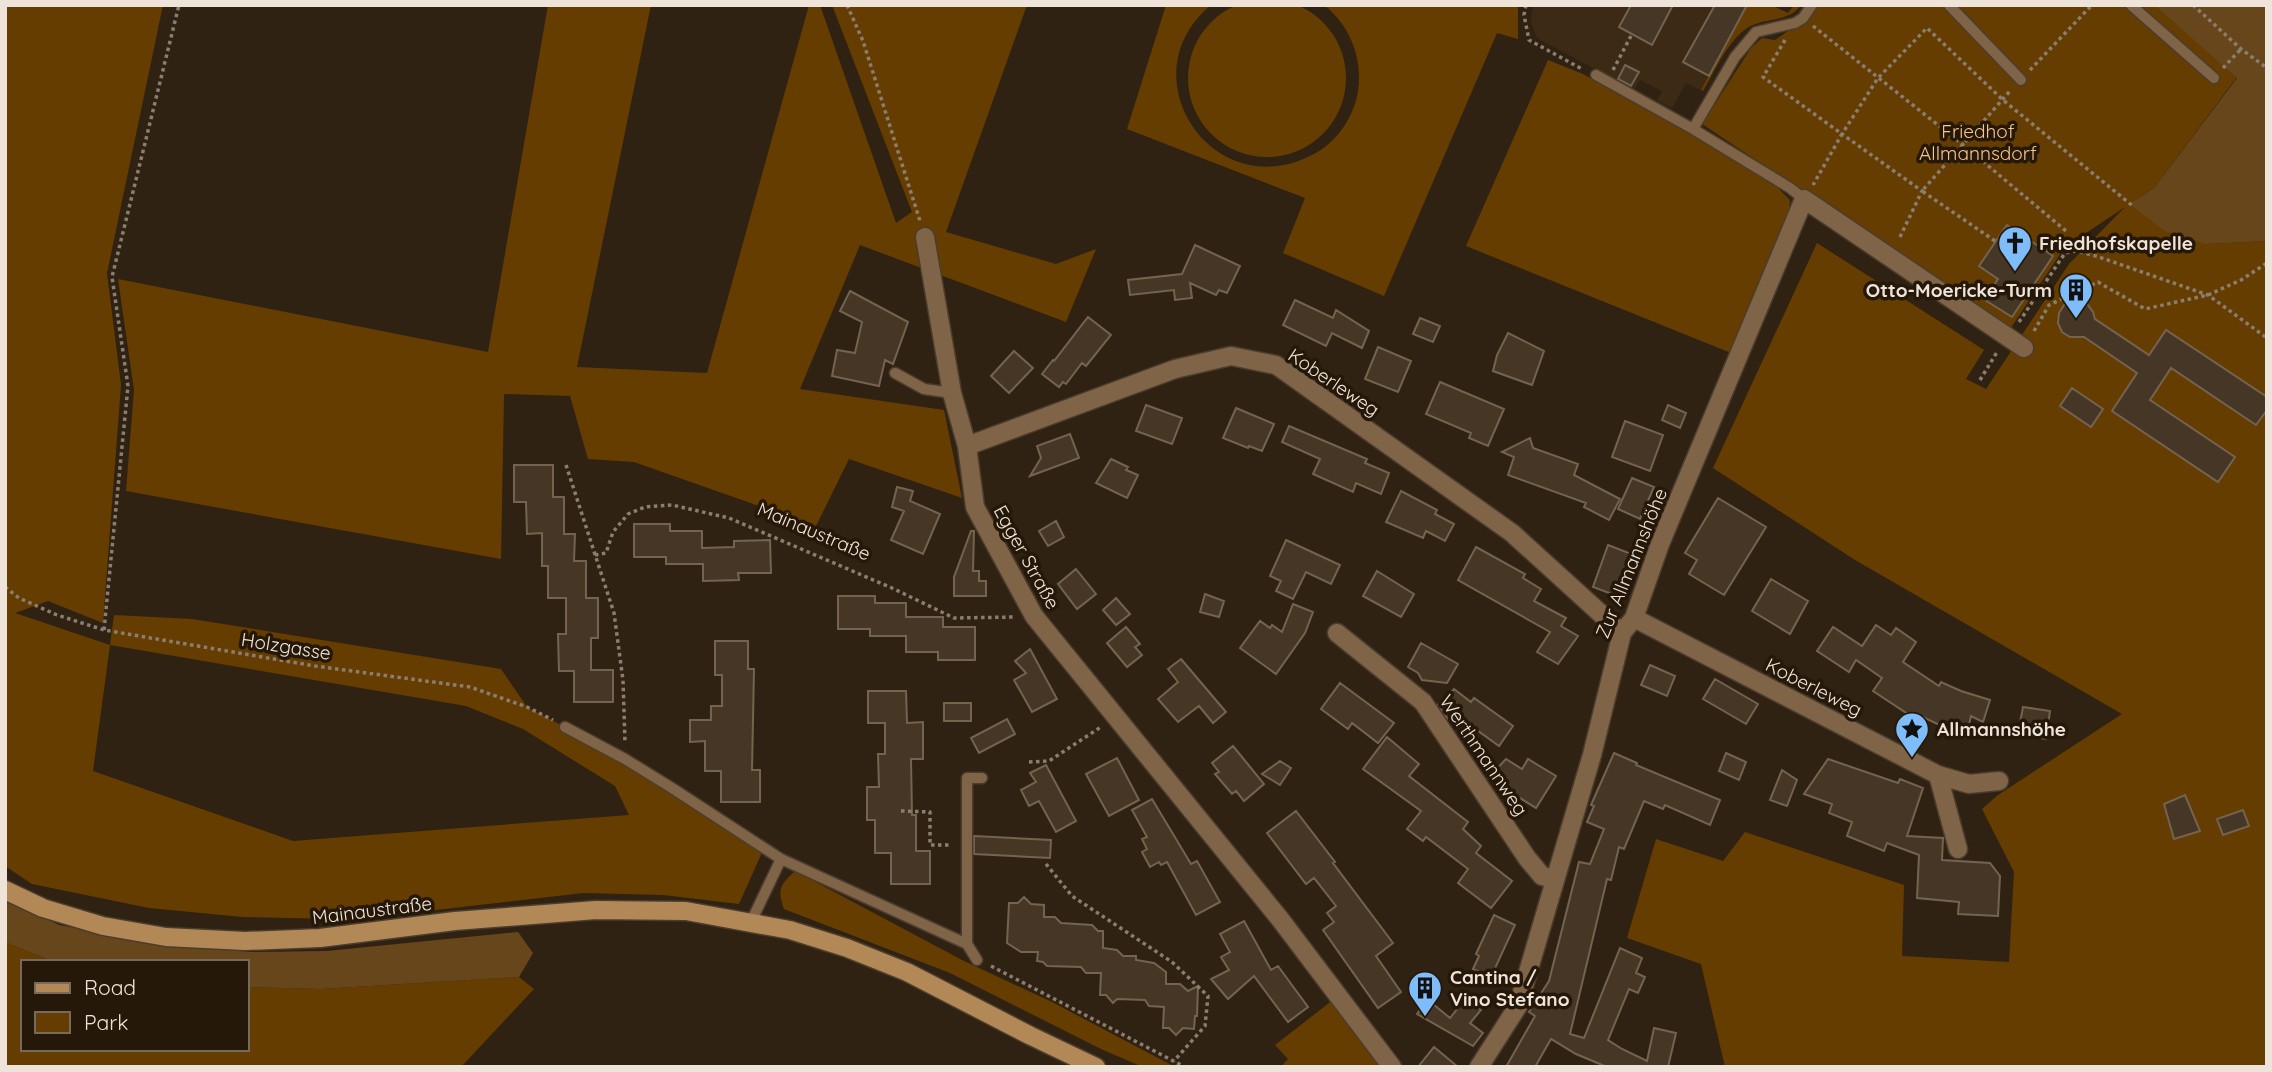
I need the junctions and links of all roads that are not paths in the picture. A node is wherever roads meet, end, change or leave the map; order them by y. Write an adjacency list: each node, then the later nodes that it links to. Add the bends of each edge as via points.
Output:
1 (1812, 5): 7 (lane, via 1799,21 1756,32 1735,57)
2 (1949, 5): 6 (lane)
3 (2131, 5): 5 (lane)
4 (1596, 75): 7 (lane)
5 (2214, 78)
6 (2021, 80)
7 (1693, 129): 8 (lane)
8 (1804, 199): 10 (street); 14 (street, Zur Allmannshöhe, via 1660,544)
9 (925, 237): 12 (street, Egger Straße)
10 (2013, 341)
11 (895, 373): 12 (lane, via 924,389)
12 (952, 393): 13 (street, Egger Straße)
13 (967, 446): 16 (street, Koberleweg, via 1175,369 1231,356 1276,365 1512,533); 29 (street, Egger Straße, via 975,507 1034,616 1280,919)
14 (1634, 618): 16 (street, Zur Allmannshöhe); 18 (street, Koberleweg)
15 (1337, 633): 23 (street, Werthmannweg, via 1423,702 1527,858 1542,876)
16 (1622, 633): 23 (street, Zur Allmannshöhe)
17 (565, 727): 22 (lane, via 625,759)
18 (1938, 775): 20 (street, Koberleweg, via 1969,784); 21 (street)
19 (982, 778): 26 (lane, via 967,778)
20 (1999, 781)
21 (1958, 849)
22 (781, 859): 25 (lane); 26 (lane)
23 (1555, 879): 30 (street, Zur Allmannshöhe, via 1518,1006)
24 (5, 890): 25 (main road, Mainaustraße, via 43,908 103,926 166,937 245,941 320,938 596,910 686,911)
25 (751, 922): 28 (main road, Mainaustraße, via 847,948 907,972)
26 (967, 944): 27 (lane)
27 (977, 960)
28 (1097, 1067)
29 (1392, 1067)
30 (1479, 1067)

